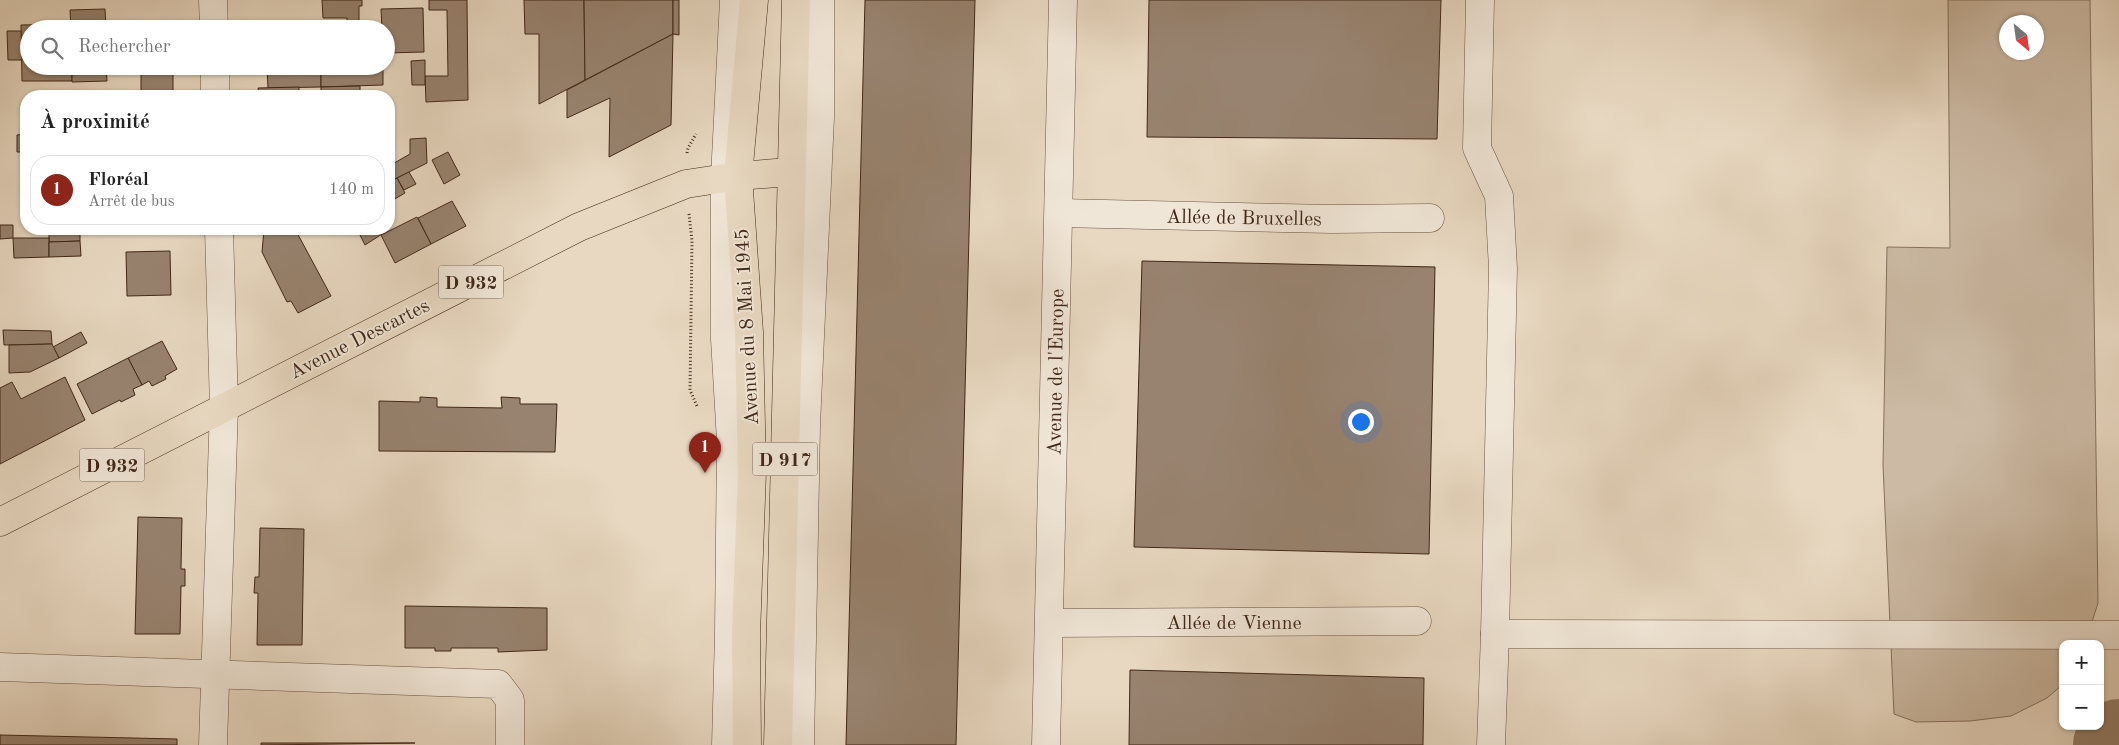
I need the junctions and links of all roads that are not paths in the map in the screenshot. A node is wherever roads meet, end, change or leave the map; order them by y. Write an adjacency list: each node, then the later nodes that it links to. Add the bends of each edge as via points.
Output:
1 (213, 0): 8 (street)
2 (734, 0): 13 (street)
3 (754, 0): 13 (main road, Avenue du 8 Mai 1945)
4 (796, 0): 12 (main road, Avenue du 8 Mai 1945)
5 (820, 0): 11 (street)
6 (1064, 0): 14 (street, Avenue de l'Europe)
7 (1480, 0): 21 (street, via 1477,148 1499,196 1503,268)
8 (214, 20)
9 (214, 75): 10 (street)
10 (215, 90)
11 (817, 171): 12 (street, Avenue Descartes); 30 (street, via 806,425)
12 (790, 172): 13 (main road, Avenue Descartes / D 932); 29 (main road, Avenue du 8 Mai 1945 / D 917)
13 (732, 177): 17 (main road, Avenue Descartes / D 932, via 686,184 579,227); 27 (street, via 725,338 730,441); 28 (main road, Avenue du 8 Mai 1945 / D 917, via 749,332 751,462 746,634)
14 (1059, 214): 15 (street, Allée de Bruxelles); 20 (street, Avenue de l'Europe)
15 (1430, 218)
16 (218, 235): 17 (street)
17 (224, 407): 18 (main road, Avenue Descartes / D 932); 24 (street)
18 (0, 522)
19 (1417, 621): 20 (street, Allée de Vienne)
20 (1050, 623): 31 (street, Avenue de l'Europe)
21 (1495, 634): 22 (street); 32 (street)
22 (2119, 635)
23 (0, 667): 24 (street)
24 (214, 676): 25 (street); 26 (street, via 498,684 510,700)
25 (213, 745)
26 (510, 745)
27 (726, 745)
28 (747, 745)
29 (778, 745)
30 (800, 745)
31 (1046, 745)
32 (1491, 745)

